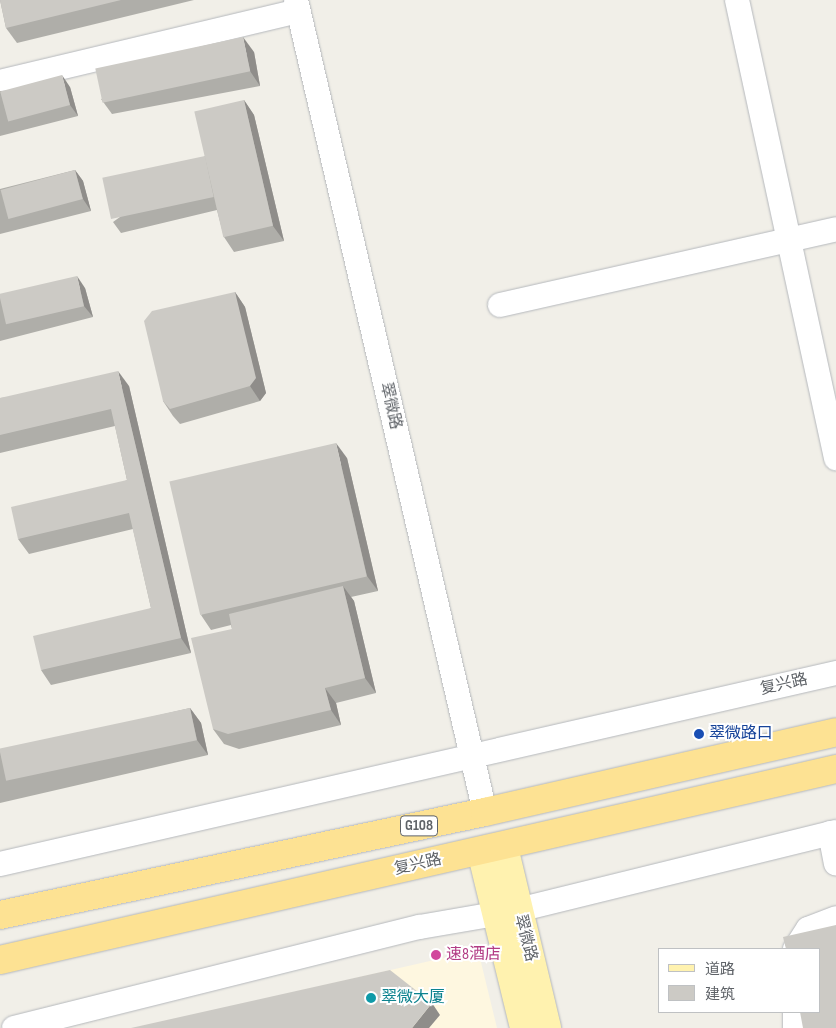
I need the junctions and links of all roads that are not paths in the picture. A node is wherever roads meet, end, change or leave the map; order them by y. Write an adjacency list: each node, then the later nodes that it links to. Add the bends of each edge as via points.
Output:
1 (737, 0): 5 (street)
2 (297, 5): 3 (street); 10 (street, 翠微路)
3 (0, 82)
4 (836, 230): 5 (street)
5 (789, 240): 6 (street); 7 (street)
6 (500, 305)
7 (836, 458)
8 (836, 673): 10 (street, 复兴路)
9 (836, 732): 12 (highway, G108)
10 (472, 757): 12 (street, 翠微路); 16 (street, 复兴路)
11 (836, 769): 14 (highway, 复兴路 / G108)
12 (485, 812): 18 (highway, G108)
13 (833, 833): 15 (street); 17 (street)
14 (493, 849): 17 (main road, 翠微路); 21 (highway, 复兴路 / G108)
15 (836, 863)
16 (0, 864)
17 (507, 912): 23 (street, via 420,927); 24 (main road, 翠微路); 25 (main road, 翠微路)
18 (0, 915)
19 (836, 918): 20 (street, via 808,929)
20 (796, 948)
21 (0, 960)
22 (794, 1013): 26 (street)
23 (14, 1028)
24 (524, 1028)
25 (547, 1028)
26 (795, 1028)

